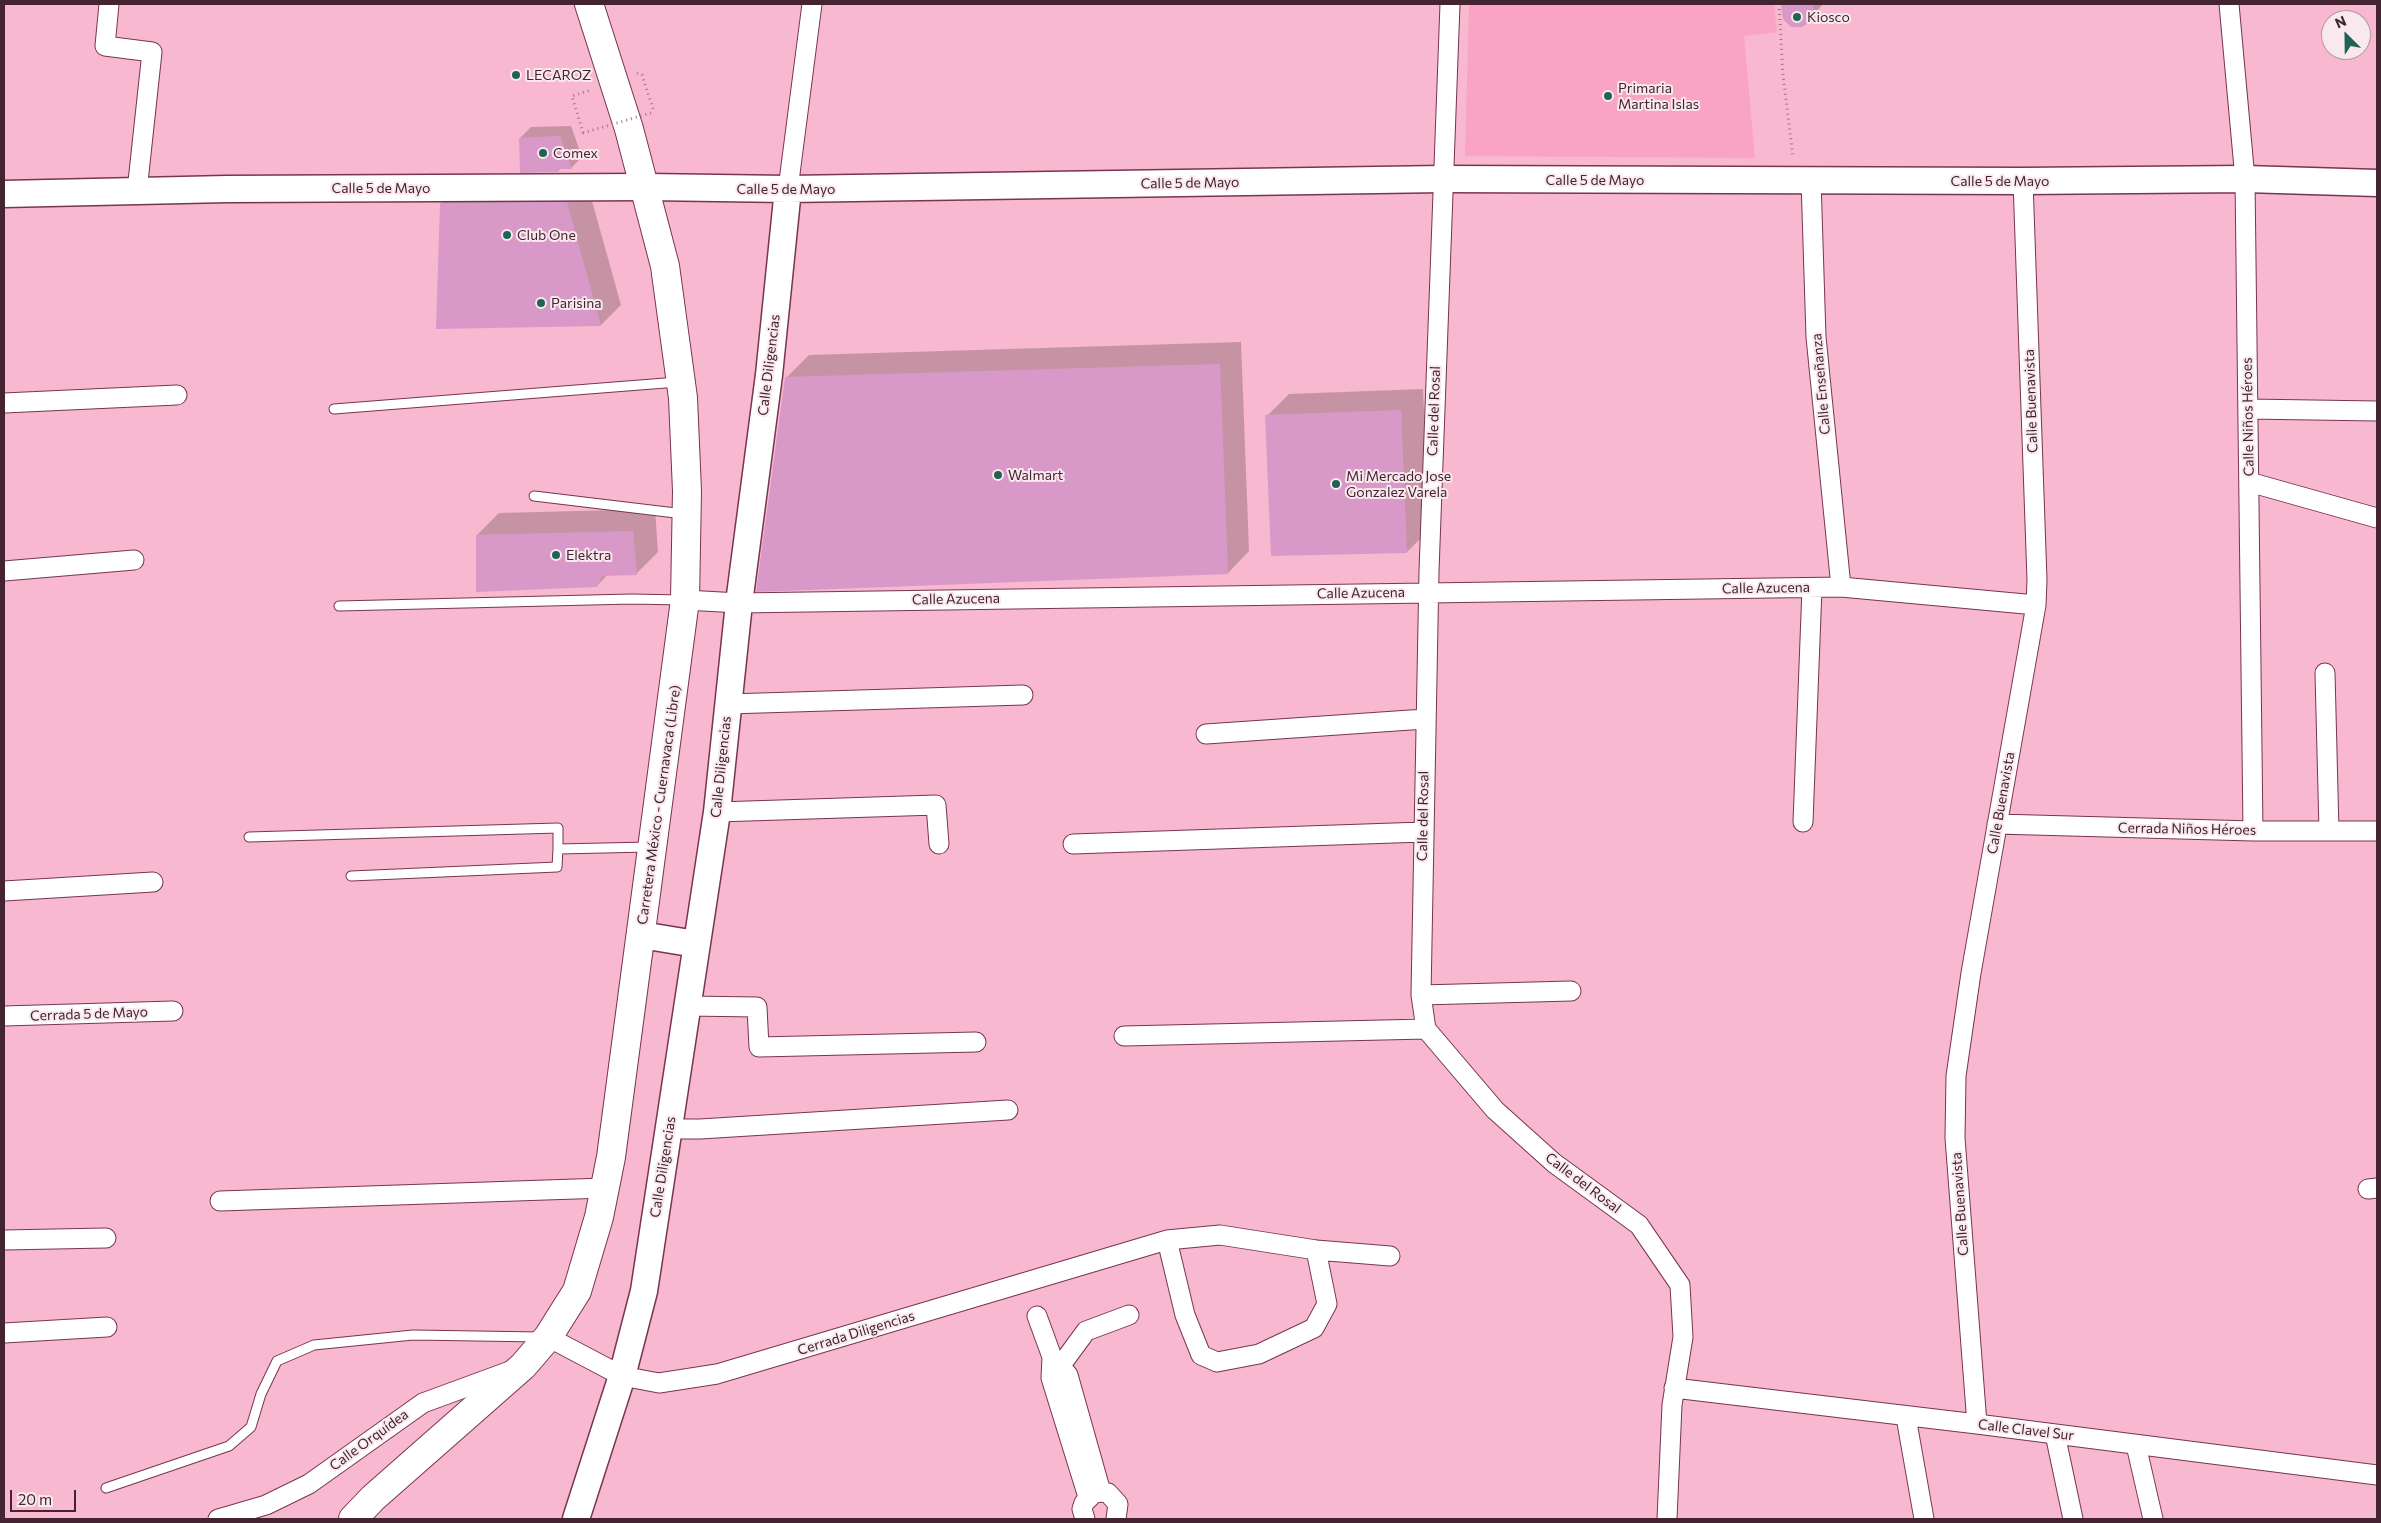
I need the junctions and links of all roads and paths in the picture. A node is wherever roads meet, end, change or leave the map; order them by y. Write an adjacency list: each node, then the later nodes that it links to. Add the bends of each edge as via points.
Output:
1 (109, 4): 16 (street, via 105,46 152,52)
2 (589, 4): 7 (main road, Carretera México - Cuernavaca (Libre))
3 (812, 4): 15 (street, Calle Diligencias)
4 (1450, 4): 9 (street, Calle del Rosal)
5 (1779, 4): 11 (path, via 1783,75)
6 (2229, 4): 10 (street, Calle Niños Héroes)
7 (615, 84): 8 (path, bridge, via 572,96 583,133); 14 (main road, Carretera México - Cuernavaca (Libre))
8 (654, 112)
9 (1442, 179): 11 (street, Calle 5 de Mayo); 15 (street, Calle 5 de Mayo); 32 (street, Calle del Rosal)
10 (2245, 179): 12 (street, Calle 5 de Mayo); 13 (street, Calle 5 de Mayo); 22 (street, Calle Niños Héroes)
11 (1803, 180): 12 (street, Calle 5 de Mayo); 31 (street, Calle Enseñanza)
12 (2023, 181): 36 (street, Calle Buenavista)
13 (2377, 183)
14 (646, 187): 15 (street, Calle 5 de Mayo); 16 (street, Calle 5 de Mayo); 18 (main road, Carretera México - Cuernavaca (Libre), via 665,266)
15 (788, 189): 34 (street, Calle Diligencias)
16 (137, 191): 17 (street, Calle 5 de Mayo)
17 (4, 194)
18 (682, 382): 21 (lane); 26 (main road, Carretera México - Cuernavaca (Libre))
19 (177, 395): 20 (street)
20 (4, 403)
21 (334, 409)
22 (2248, 410): 23 (street); 24 (street, Calle Niños Héroes)
23 (2377, 411)
24 (2249, 482): 27 (street); 46 (street, Calle Niños Héroes)
25 (534, 496): 26 (lane)
26 (687, 514): 33 (main road, Carretera México - Cuernavaca (Libre))
27 (2377, 518)
28 (134, 560): 29 (street)
29 (4, 571)
30 (1812, 588): 31 (street, Calle Azucena); 32 (street, Calle Azucena); 43 (street)
31 (1841, 588): 36 (street, Calle Azucena)
32 (1428, 592): 34 (street, Calle Azucena); 40 (street, Calle del Rosal)
33 (685, 600): 34 (street, Calle Azucena); 35 (lane); 52 (main road, Carretera México - Cuernavaca (Libre))
34 (739, 602): 39 (street, Calle Diligencias)
35 (340, 606)
36 (2036, 606): 44 (street, Calle Buenavista)
37 (2325, 673): 47 (street)
38 (1024, 695): 39 (street)
39 (728, 704): 42 (street, Calle Diligencias)
40 (1425, 720): 41 (street); 48 (street, Calle del Rosal)
41 (1206, 734)
42 (716, 812): 50 (street, via 936,806); 58 (street, Calle Diligencias)
43 (1803, 822)
44 (1997, 824): 46 (street, Cerrada Niños Héroes); 86 (street, Calle Buenavista, via 1956,1076 1955,1138)
45 (2377, 830): 47 (street, Cerrada Niños Héroes)
46 (2253, 831): 47 (street, Cerrada Niños Héroes)
47 (2329, 831)
48 (1423, 832): 51 (street); 60 (street, Calle del Rosal)
49 (249, 838): 53 (lane, via 558,828)
50 (938, 844)
51 (1073, 844)
52 (654, 847): 53 (lane); 57 (main road, Carretera México - Cuernavaca (Libre))
53 (558, 849): 54 (lane, via 557,868)
54 (351, 876)
55 (153, 882): 56 (street)
56 (4, 890)
57 (642, 935): 58 (street); 69 (main road, Carretera México - Cuernavaca (Libre))
58 (696, 944): 61 (street, Calle Diligencias)
59 (1571, 991): 60 (street)
60 (1420, 995): 64 (street, Calle del Rosal)
61 (687, 1006): 66 (street, via 757,1007 759,1047); 68 (street, Calle Diligencias)
62 (173, 1011): 63 (street, Cerrada 5 de Mayo)
63 (4, 1016)
64 (1426, 1029): 65 (street); 84 (street, Calle del Rosal, via 1495,1110 1554,1163 1640,1225 1680,1284 1683,1337)
65 (1124, 1036)
66 (976, 1042)
67 (1008, 1110): 68 (street)
68 (670, 1129): 83 (street, Calle Diligencias, via 644,1292)
69 (605, 1188): 70 (street); 80 (main road, Carretera México - Cuernavaca (Libre), via 577,1291)
70 (220, 1201)
71 (106, 1238): 72 (street)
72 (4, 1240)
73 (1167, 1240): 74 (street, Cerrada Diligencias, via 1220,1235); 74 (street, via 1185,1315 1201,1354 1216,1362 1259,1354 1314,1328 1327,1304); 83 (street, Cerrada Diligencias, via 717,1374 659,1383)
74 (1316, 1250): 75 (street, Cerrada Diligencias)
75 (1390, 1256)
76 (1129, 1315): 82 (street, via 1086,1331)
77 (1037, 1316): 82 (street)
78 (106, 1327): 79 (street)
79 (4, 1333)
80 (548, 1337): 81 (main road, Carretera México - Cuernavaca (Libre)); 83 (street, Cerrada Diligencias); 90 (lane, via 413,1335 314,1345 277,1361 261,1394 251,1427 229,1446)
81 (523, 1366): 93 (street, Calle Orquídea, via 423,1403 309,1484 266,1505); 94 (main road, Carretera México - Cuernavaca (Libre))
82 (1054, 1367): 91 (street)
83 (622, 1376): 95 (street, Calle Diligencias)
84 (1674, 1388): 85 (street, Calle Clavel Sur); 97 (street, Calle del Rosal)
85 (1906, 1417): 86 (street, Calle Clavel Sur); 98 (street)
86 (1977, 1424): 87 (street, Calle Clavel Sur)
87 (2055, 1434): 88 (street, Calle Clavel Sur); 99 (street)
88 (2136, 1445): 89 (street, Calle Clavel Sur); 100 (street)
89 (2377, 1476)
90 (106, 1488)
91 (1094, 1494): 92 (street, via 1082,1509); 96 (street, via 1108,1493 1118,1504)
92 (1081, 1518)
93 (218, 1519)
94 (353, 1519)
95 (576, 1519)
96 (1116, 1519)
97 (1667, 1519)
98 (1924, 1519)
99 (2073, 1519)
100 (2153, 1519)

